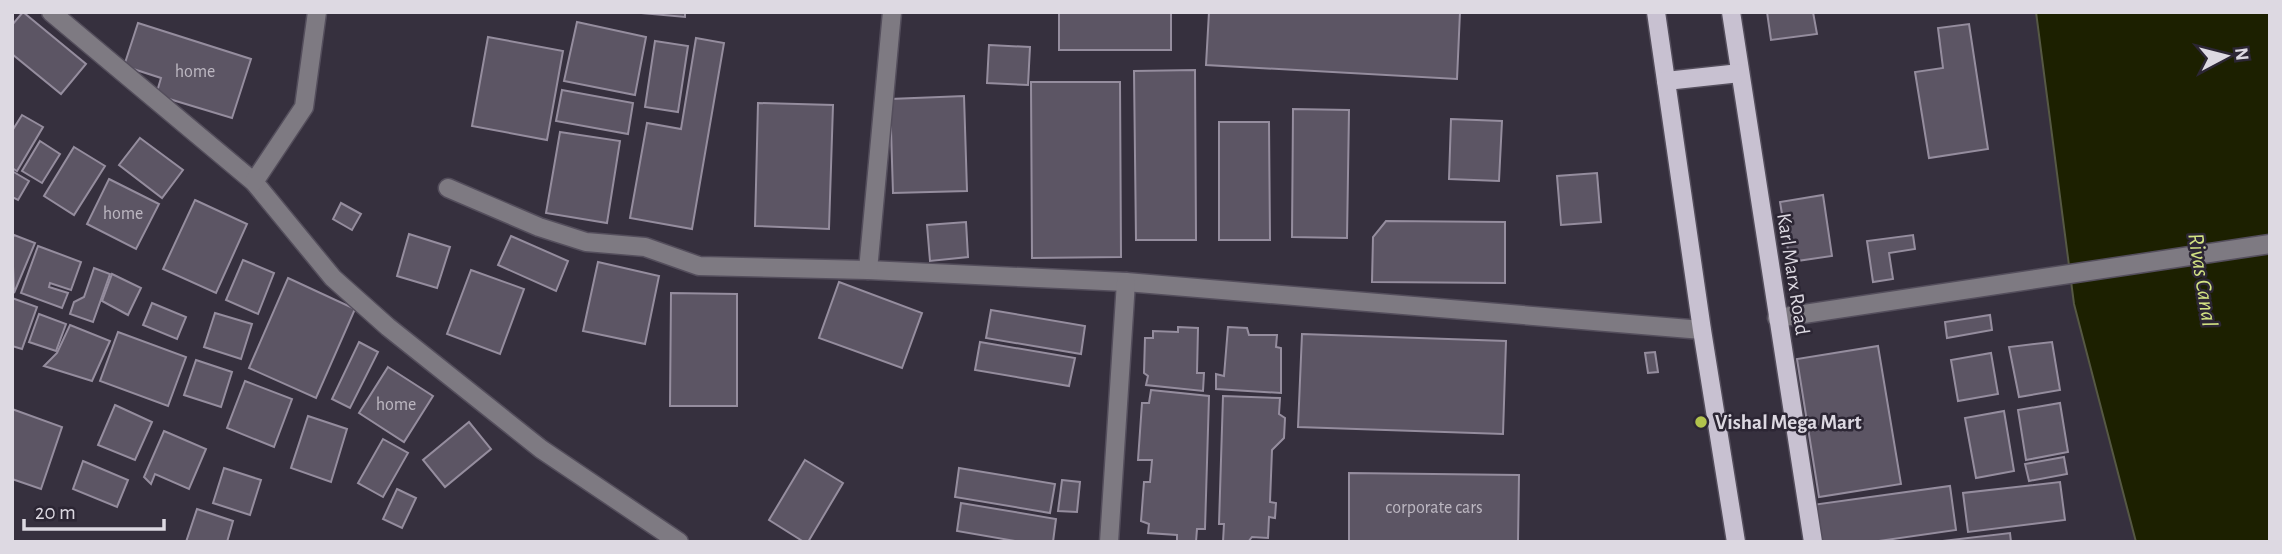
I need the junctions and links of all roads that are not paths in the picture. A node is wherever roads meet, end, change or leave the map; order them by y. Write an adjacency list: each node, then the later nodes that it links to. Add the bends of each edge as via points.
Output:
1 (51, 12): 8 (street)
2 (317, 12): 8 (street, via 304,107)
3 (892, 12): 11 (street)
4 (1656, 12): 7 (main road)
5 (1731, 12): 6 (main road, Karl Marx Road)
6 (1740, 73): 7 (main road); 13 (main road, Karl Marx Road)
7 (1666, 81): 14 (main road)
8 (254, 182): 15 (street, via 333,278 388,327 541,449)
9 (448, 188): 11 (street, via 538,227 586,242 645,247 699,265)
10 (2270, 244): 13 (street)
11 (868, 270): 12 (street)
12 (1126, 282): 14 (street); 16 (street)
13 (1777, 318): 18 (main road, Karl Marx Road)
14 (1702, 330): 17 (main road)
15 (679, 542)
16 (1109, 542)
17 (1736, 542)
18 (1813, 542)

